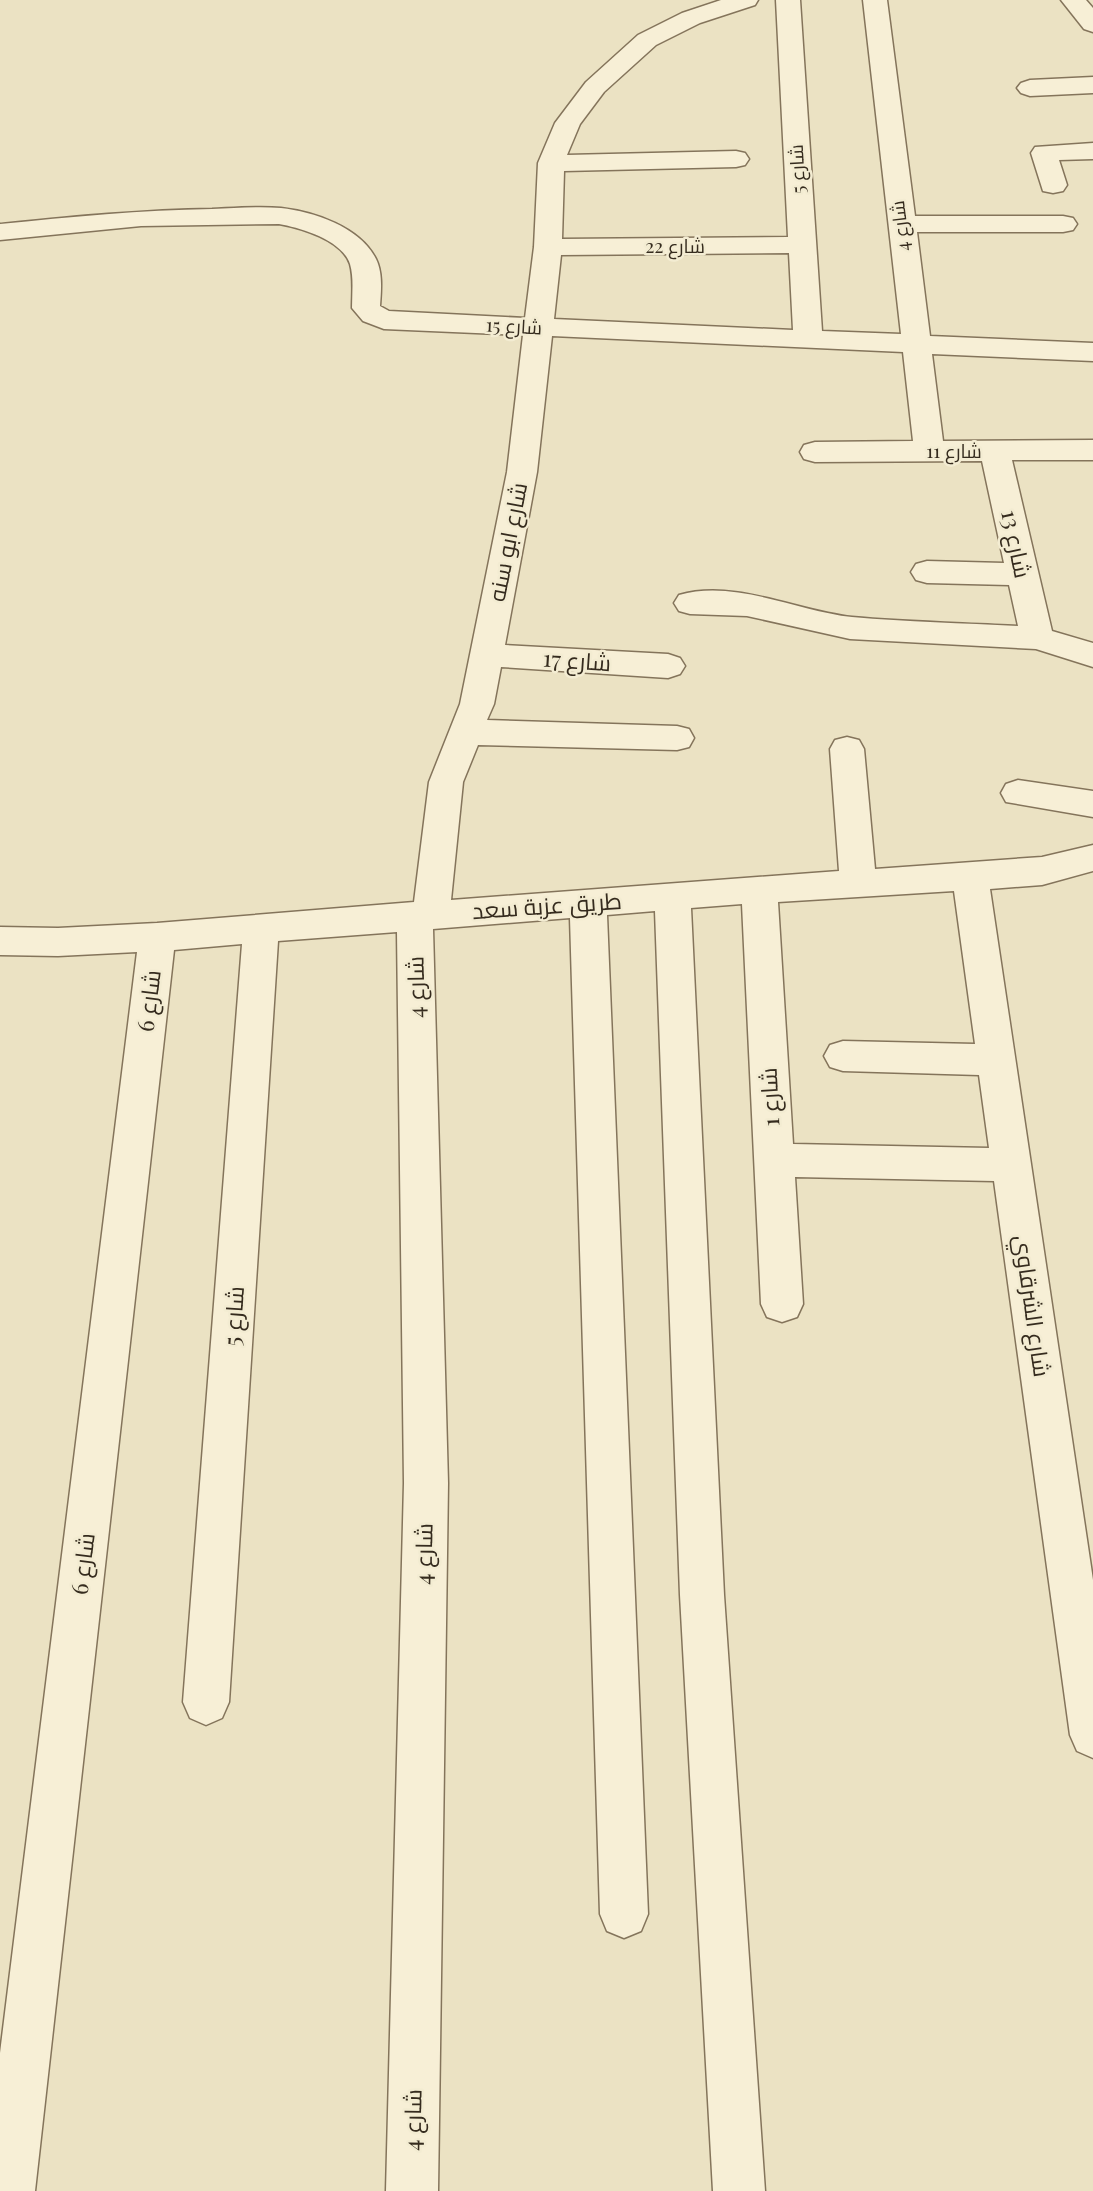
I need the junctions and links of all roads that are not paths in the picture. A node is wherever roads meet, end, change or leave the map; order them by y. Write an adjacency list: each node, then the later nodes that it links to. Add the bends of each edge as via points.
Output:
1 (746, 0): 10 (street, via 691,18 647,40 580,105)
2 (788, 0): 15 (street, شارع 5)
3 (875, 0): 12 (street, شارع 4)
4 (1073, 0): 5 (street)
5 (1093, 24)
6 (1093, 85): 7 (street)
7 (1030, 88)
8 (1093, 151): 11 (street, via 1044,153)
9 (736, 159): 10 (street)
10 (551, 163): 16 (street, شارع ابو سنه)
11 (1053, 185)
12 (900, 224): 13 (street); 19 (street, شارع 4)
13 (1063, 224)
14 (0, 232): 17 (street, شارع 15, via 141,218 279,216 302,220 338,236 363,260 366,308 384,320)
15 (802, 245): 16 (street, شارع 22); 18 (street, شارع 5)
16 (548, 247): 17 (street, شارع ابو سنه)
17 (539, 327): 18 (street, شارع 15); 29 (street, شارع ابو سنه, via 522,471)
18 (808, 338): 19 (street, شارع 15)
19 (915, 342): 20 (street, شارع 15); 22 (street, شارع 4)
20 (1093, 352)
21 (1093, 450): 23 (street, شارع 11)
22 (929, 451): 23 (street, شارع 11); 24 (street, شارع 11)
23 (995, 451): 26 (street, شارع 13)
24 (815, 452)
25 (927, 572): 26 (street)
26 (1022, 574): 28 (street, شارع 13)
27 (691, 603): 28 (street, via 747,605 850,628)
28 (1037, 638): 30 (street)
29 (487, 655): 31 (street, شارع 17); 32 (street, شارع ابو سنه, via 478,704)
30 (1093, 655)
31 (668, 666)
32 (467, 732): 33 (street); 43 (street, شارع ابو سنه, via 446,782)
33 (677, 738)
34 (847, 749): 39 (street)
35 (1018, 793): 36 (street)
36 (1093, 804)
37 (1093, 858): 38 (street, طريق عزبة سعد, via 1042,871)
38 (970, 878): 39 (street, طريق عزبة سعد); 48 (street, شارع الشرقاوي)
39 (858, 884): 40 (street, طريق عزبة سعد)
40 (759, 889): 41 (street, طريق عزبة سعد); 49 (street, شارع 1)
41 (672, 897): 42 (street, طريق عزبة سعد); 57 (street, via 702,1595)
42 (588, 903): 43 (street, طريق عزبة سعد); 54 (street)
43 (423, 915): 44 (street, طريق عزبة سعد); 56 (street, شارع 4, via 426,1483)
44 (261, 930): 45 (street, طريق عزبة سعد); 52 (street, شارع 5)
45 (157, 937): 46 (street, طريق عزبة سعد); 55 (street, شارع 6)
46 (0, 941)
47 (844, 1056): 48 (street)
48 (996, 1059): 50 (street, شارع الشرقاوي)
49 (774, 1160): 50 (street); 51 (street, شارع 1)
50 (1011, 1165): 53 (street, شارع الشرقاوي)
51 (782, 1304)
52 (206, 1702)
53 (1093, 1735)
54 (624, 1914)
55 (9, 2191)
56 (412, 2191)
57 (739, 2191)

